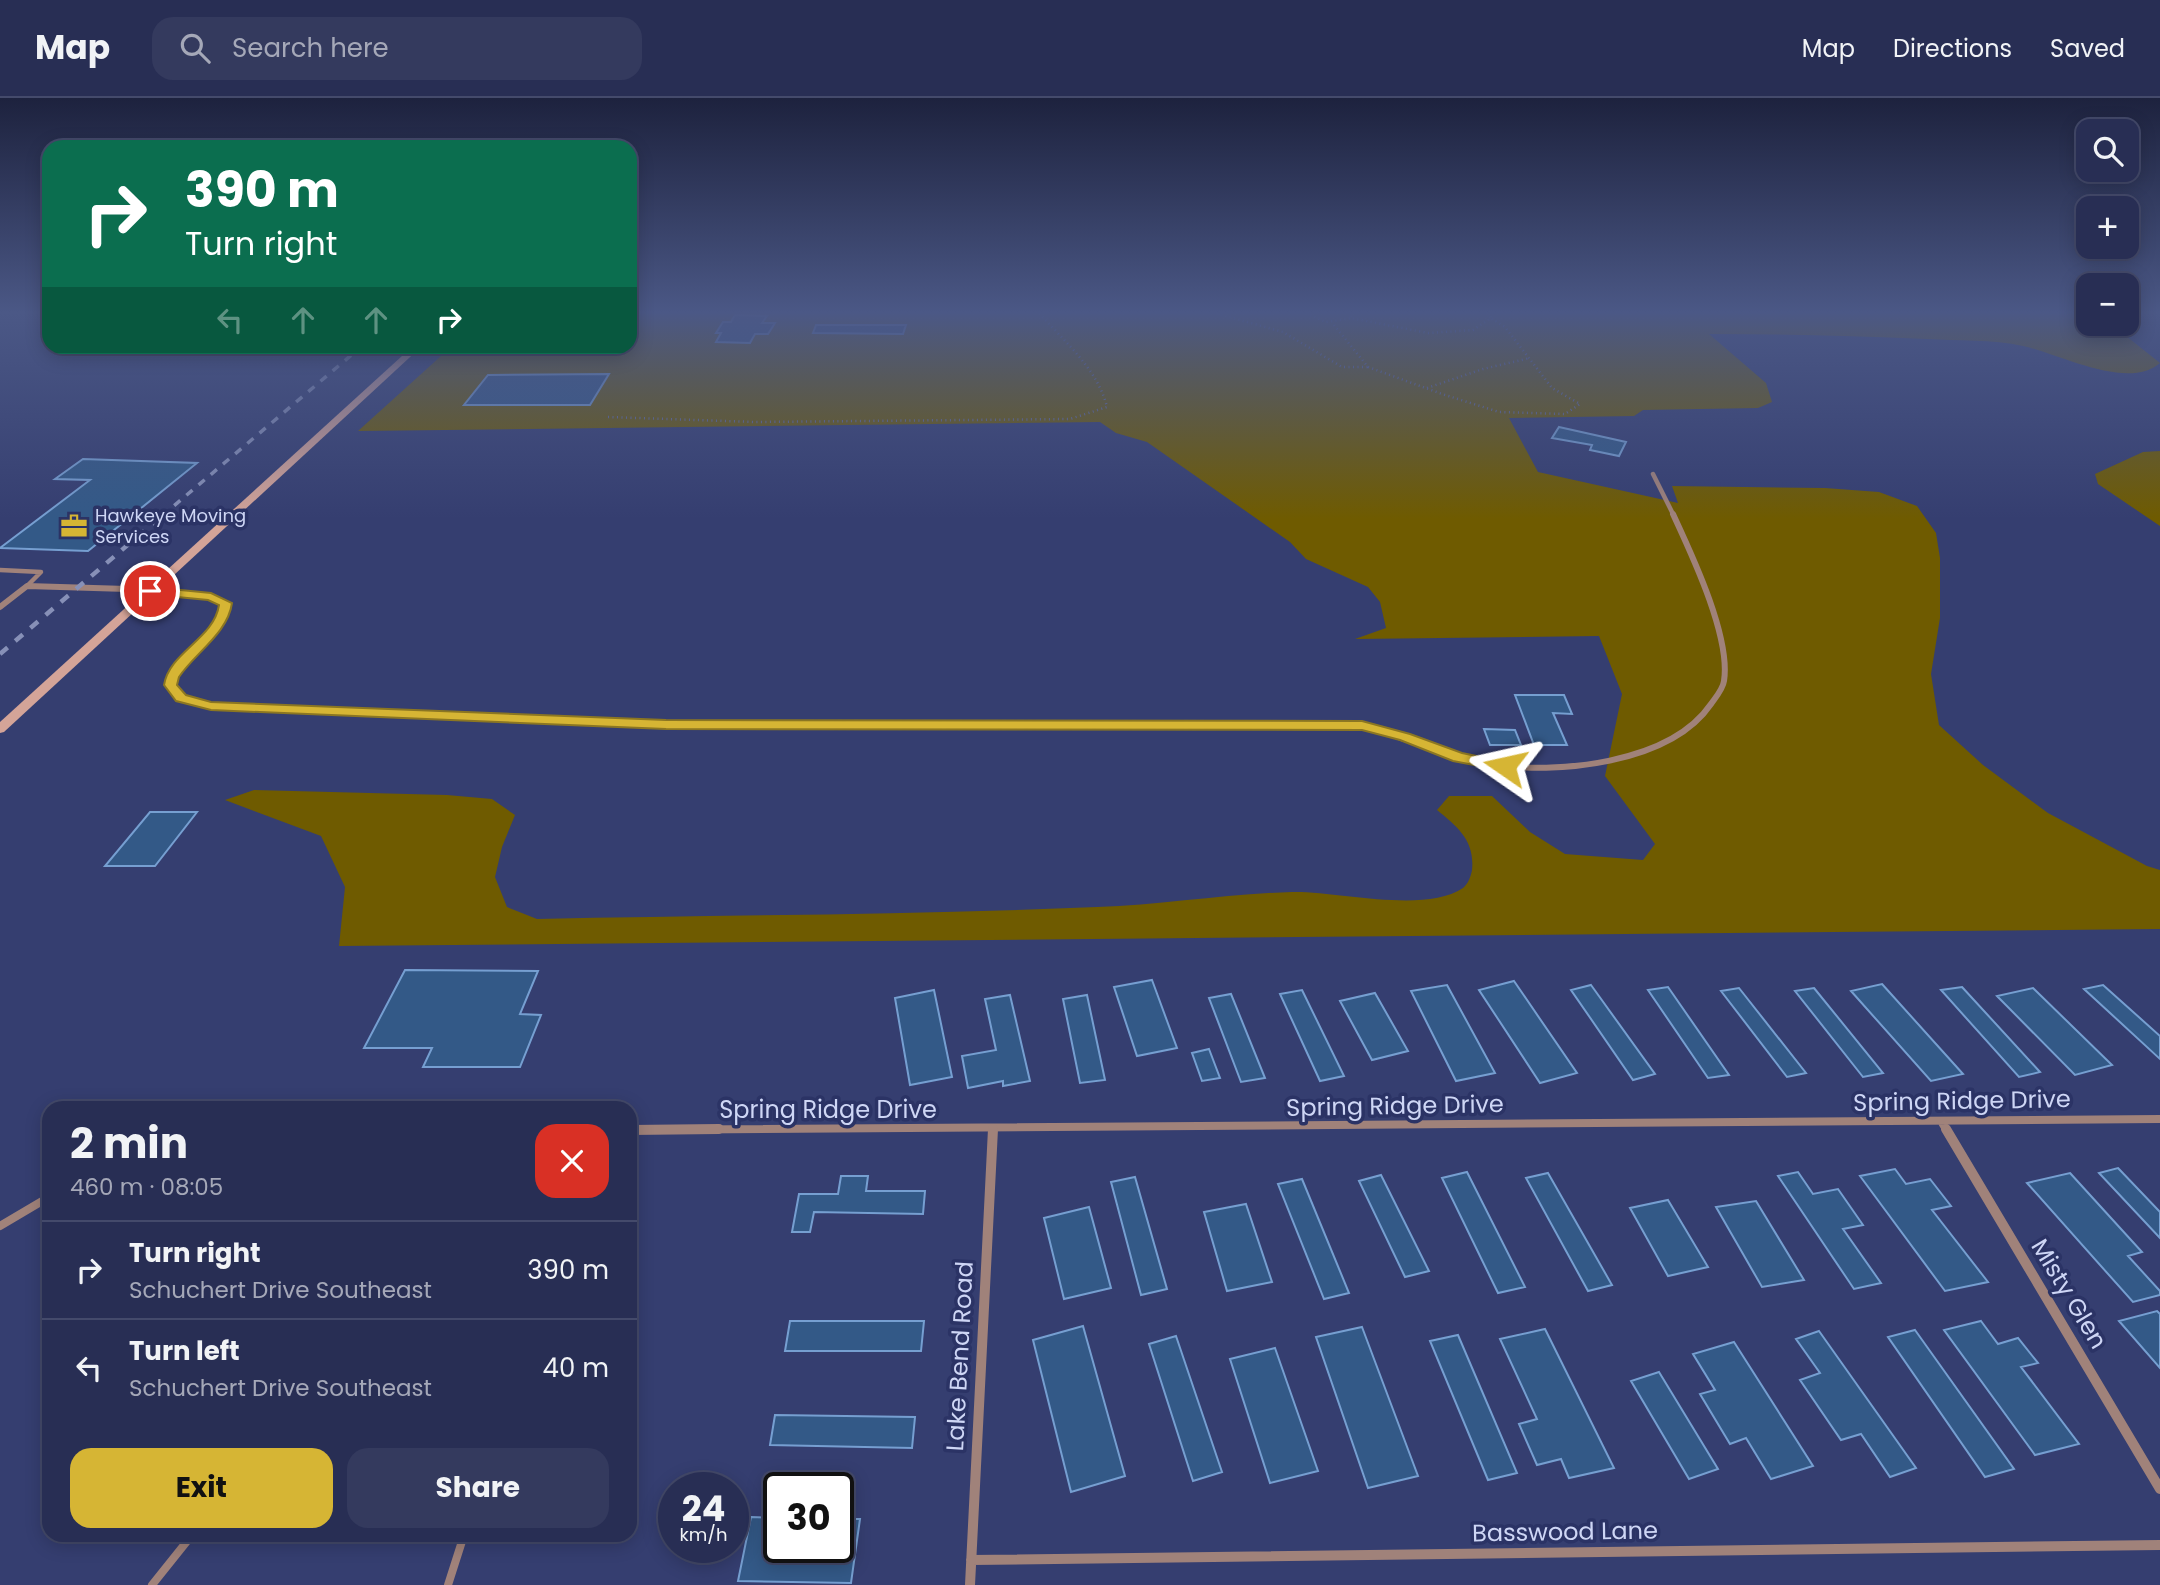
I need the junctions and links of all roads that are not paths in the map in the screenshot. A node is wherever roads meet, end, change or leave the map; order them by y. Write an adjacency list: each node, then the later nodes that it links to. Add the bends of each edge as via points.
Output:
1 (380, 380): 5 (main road)
2 (1653, 474): 5 (street, via 1677,518 1713,614 1725,682 1709,709 1681,735 1649,749 1558,767 1505,766 1459,757 1362,725 666,724 211,706 181,698 170,685 182,663 224,613 225,603 211,597)
3 (0, 570): 4 (lane, via 41,572)
4 (27, 586): 5 (street); 6 (street)
5 (150, 591): 7 (main road)
6 (0, 607)
7 (0, 729)
8 (2160, 1119): 9 (street, Spring Ridge Drive)
9 (1941, 1121): 10 (street, Spring Ridge Drive); 14 (street, Misty Glen)
10 (993, 1129): 11 (street, Spring Ridge Drive); 18 (street, Lake Bend Road)
11 (637, 1130)
12 (42, 1201): 13 (lane)
13 (0, 1226)
14 (2160, 1489)
15 (186, 1542): 19 (lane)
16 (462, 1542): 20 (lane)
17 (2160, 1545): 18 (street, Basswood Lane)
18 (971, 1560): 21 (street, Lake Bend Road)
19 (152, 1585)
20 (448, 1585)
21 (970, 1585)

